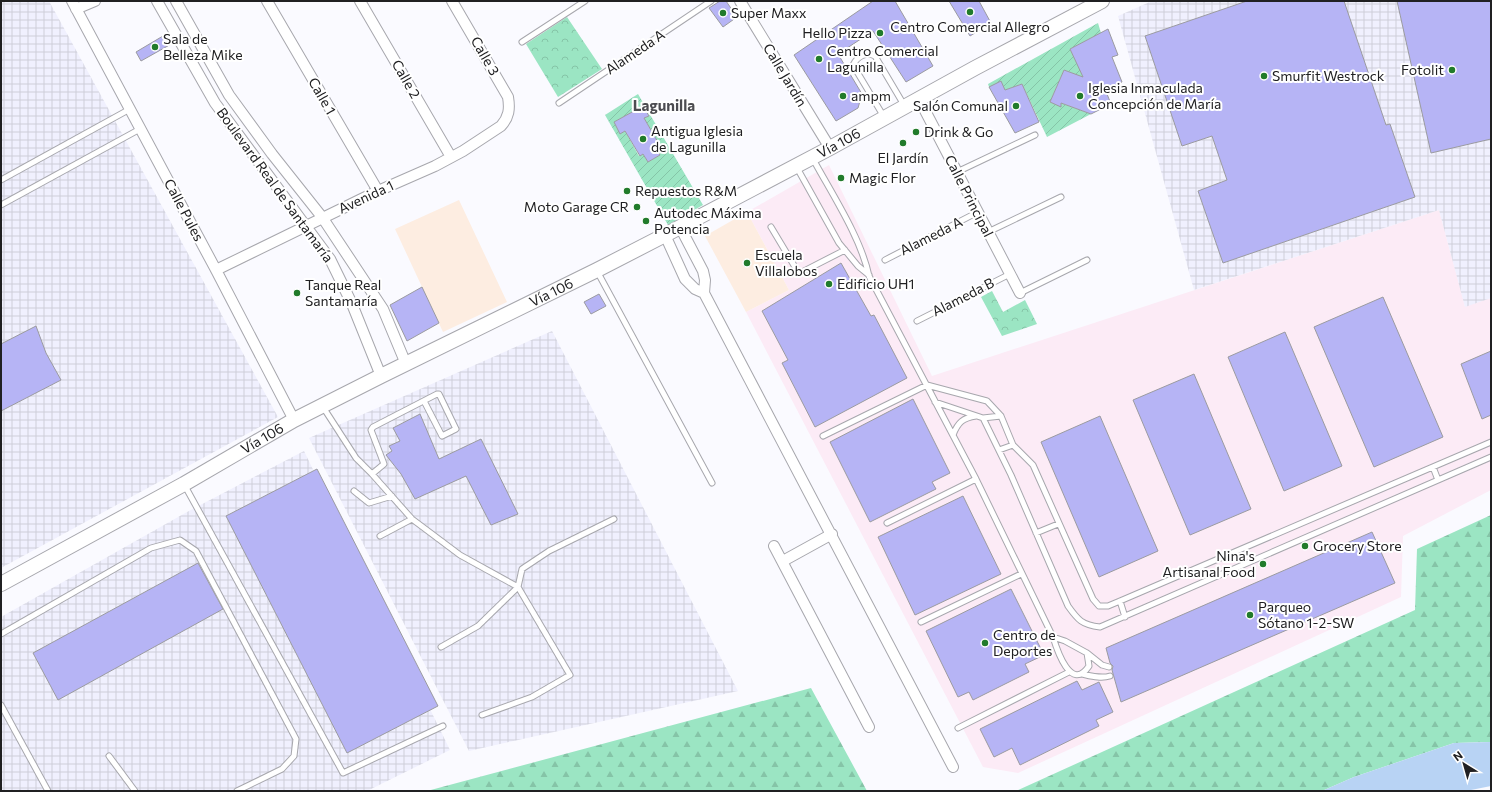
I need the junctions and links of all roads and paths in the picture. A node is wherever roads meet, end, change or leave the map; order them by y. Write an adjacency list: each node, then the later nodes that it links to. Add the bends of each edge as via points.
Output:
1 (95, 1): 11 (street)
2 (157, 1): 32 (street, Boulevard Real de Santamaría, via 215,103)
3 (176, 1): 31 (street, Boulevard Real de Santamaría, via 229,95)
4 (267, 1): 27 (street, Calle 1)
5 (360, 1): 22 (street, Calle 2)
6 (452, 1): 17 (street, Calle 3, via 508,97)
7 (585, 1): 12 (lane)
8 (712, 1): 14 (lane, Alameda A)
9 (740, 1): 21 (street, Calle Jardín)
10 (1102, 1): 13 (main road, Vía 106)
11 (74, 5): 16 (street, Calle Pules)
12 (522, 42)
13 (919, 99): 15 (main road, Vía 106); 25 (street, Calle Principal)
14 (559, 103)
15 (904, 106): 18 (main road, Vía 106); 18 (lane, via 875,56 871,53 856,59 853,65)
16 (130, 109): 19 (street, Calle Pules); 26 (lane)
17 (509, 114): 22 (street, Avenida 1, via 501,126)
18 (884, 117): 21 (main road, Vía 106)
19 (140, 129): 29 (lane); 40 (street, Calle Pules)
20 (1035, 135): 25 (lane)
21 (830, 148): 23 (main road, Vía 106)
22 (451, 157): 27 (street, Avenida 1)
23 (812, 157): 24 (main road, Vía 106); 43 (lane, via 852,232)
24 (796, 166): 33 (main road, Vía 106); 37 (lane)
25 (957, 172): 30 (street, Calle Principal)
26 (1, 180)
27 (378, 191): 31 (street, Avenida 1)
28 (1061, 197): 35 (lane)
29 (1, 205)
30 (978, 212): 35 (street, Calle Principal); 38 (lane, Alameda A)
31 (322, 217): 32 (street, Avenida 1); 47 (street, Boulevard Real de Santamaría, via 383,309)
32 (305, 225): 40 (street, Avenida 1); 48 (street, Boulevard Real de Santamaría, via 330,259)
33 (680, 227): 36 (main road, Vía 106); 44 (street, via 703,271)
34 (772, 227): 37 (lane, via 798,272)
35 (988, 232): 42 (street, Calle Principal)
36 (665, 235): 41 (main road, Vía 106); 44 (street, via 685,279 695,289)
37 (845, 250): 43 (lane)
38 (885, 260)
39 (1087, 260): 45 (lane)
40 (216, 270): 56 (street, Calle Pules)
41 (597, 270): 47 (main road, Vía 106); 67 (lane)
42 (1010, 274): 45 (street, Calle Principal); 46 (lane, Alameda B)
43 (870, 276): 49 (lane)
44 (704, 293): 76 (street)
45 (1020, 293)
46 (916, 321)
47 (406, 364): 48 (main road, Vía 106)
48 (381, 376): 52 (main road, Vía 106)
49 (927, 385): 51 (lane); 54 (lane, via 987,401); 58 (lane)
50 (424, 401): 50 (lane, via 442,436 455,431 439,394); 64 (lane, via 371,428 384,464)
51 (935, 402): 53 (lane); 57 (lane)
52 (322, 406): 56 (main road, Vía 106); 64 (lane, via 356,458)
53 (977, 416): 55 (lane); 57 (lane, via 961,420)
54 (1001, 416): 55 (lane); 60 (lane)
55 (983, 418): 61 (lane)
56 (294, 420): 68 (main road, Vía 106)
57 (953, 435): 65 (lane)
58 (823, 436)
59 (1491, 442): 63 (lane)
60 (1012, 445): 61 (lane); 74 (lane, via 1033,465)
61 (999, 450): 75 (lane)
62 (1491, 457): 66 (lane)
63 (1433, 467): 66 (lane); 83 (lane)
64 (372, 474): 70 (lane)
65 (976, 479): 73 (lane); 80 (lane)
66 (1438, 480): 84 (lane)
67 (712, 482)
68 (184, 484): 81 (main road, Vía 106); 96 (lane, via 343,774)
69 (354, 491): 70 (lane, via 369,504)
70 (392, 496): 71 (lane)
71 (412, 519): 77 (lane); 82 (lane, via 460,555)
72 (614, 519): 82 (lane, via 549,551 522,569)
73 (887, 523)
74 (1058, 524): 75 (lane); 83 (lane, via 1093,599 1099,606 1108,606)
75 (1036, 533): 84 (lane, via 1066,602 1079,620 1088,626 1100,627)
76 (832, 534): 79 (street); 100 (street)
77 (380, 536)
78 (774, 546): 79 (street)
79 (782, 561): 97 (street)
80 (1021, 574): 85 (lane); 87 (lane)
81 (1, 584)
82 (518, 587): 88 (lane, via 478,626); 95 (lane, via 570,675 532,697)
83 (1120, 601): 84 (lane)
84 (1125, 617)
85 (921, 622)
86 (1, 634): 103 (lane, via 151,548 180,540 196,551 296,739 294,756 282,769)
87 (1053, 637): 89 (lane); 91 (lane, via 1058,654)
88 (441, 647)
89 (1087, 653): 90 (lane); 92 (lane, via 1089,666)
90 (1109, 668)
91 (1069, 672): 92 (lane); 98 (lane)
92 (1082, 674): 93 (lane, via 1105,678)
93 (1110, 676)
94 (1, 705): 101 (lane)
95 (482, 715)
96 (443, 726)
97 (869, 727)
98 (958, 728)
99 (109, 756): 102 (lane)
100 (953, 767)
101 (48, 791)
102 (135, 791)
103 (237, 791)

